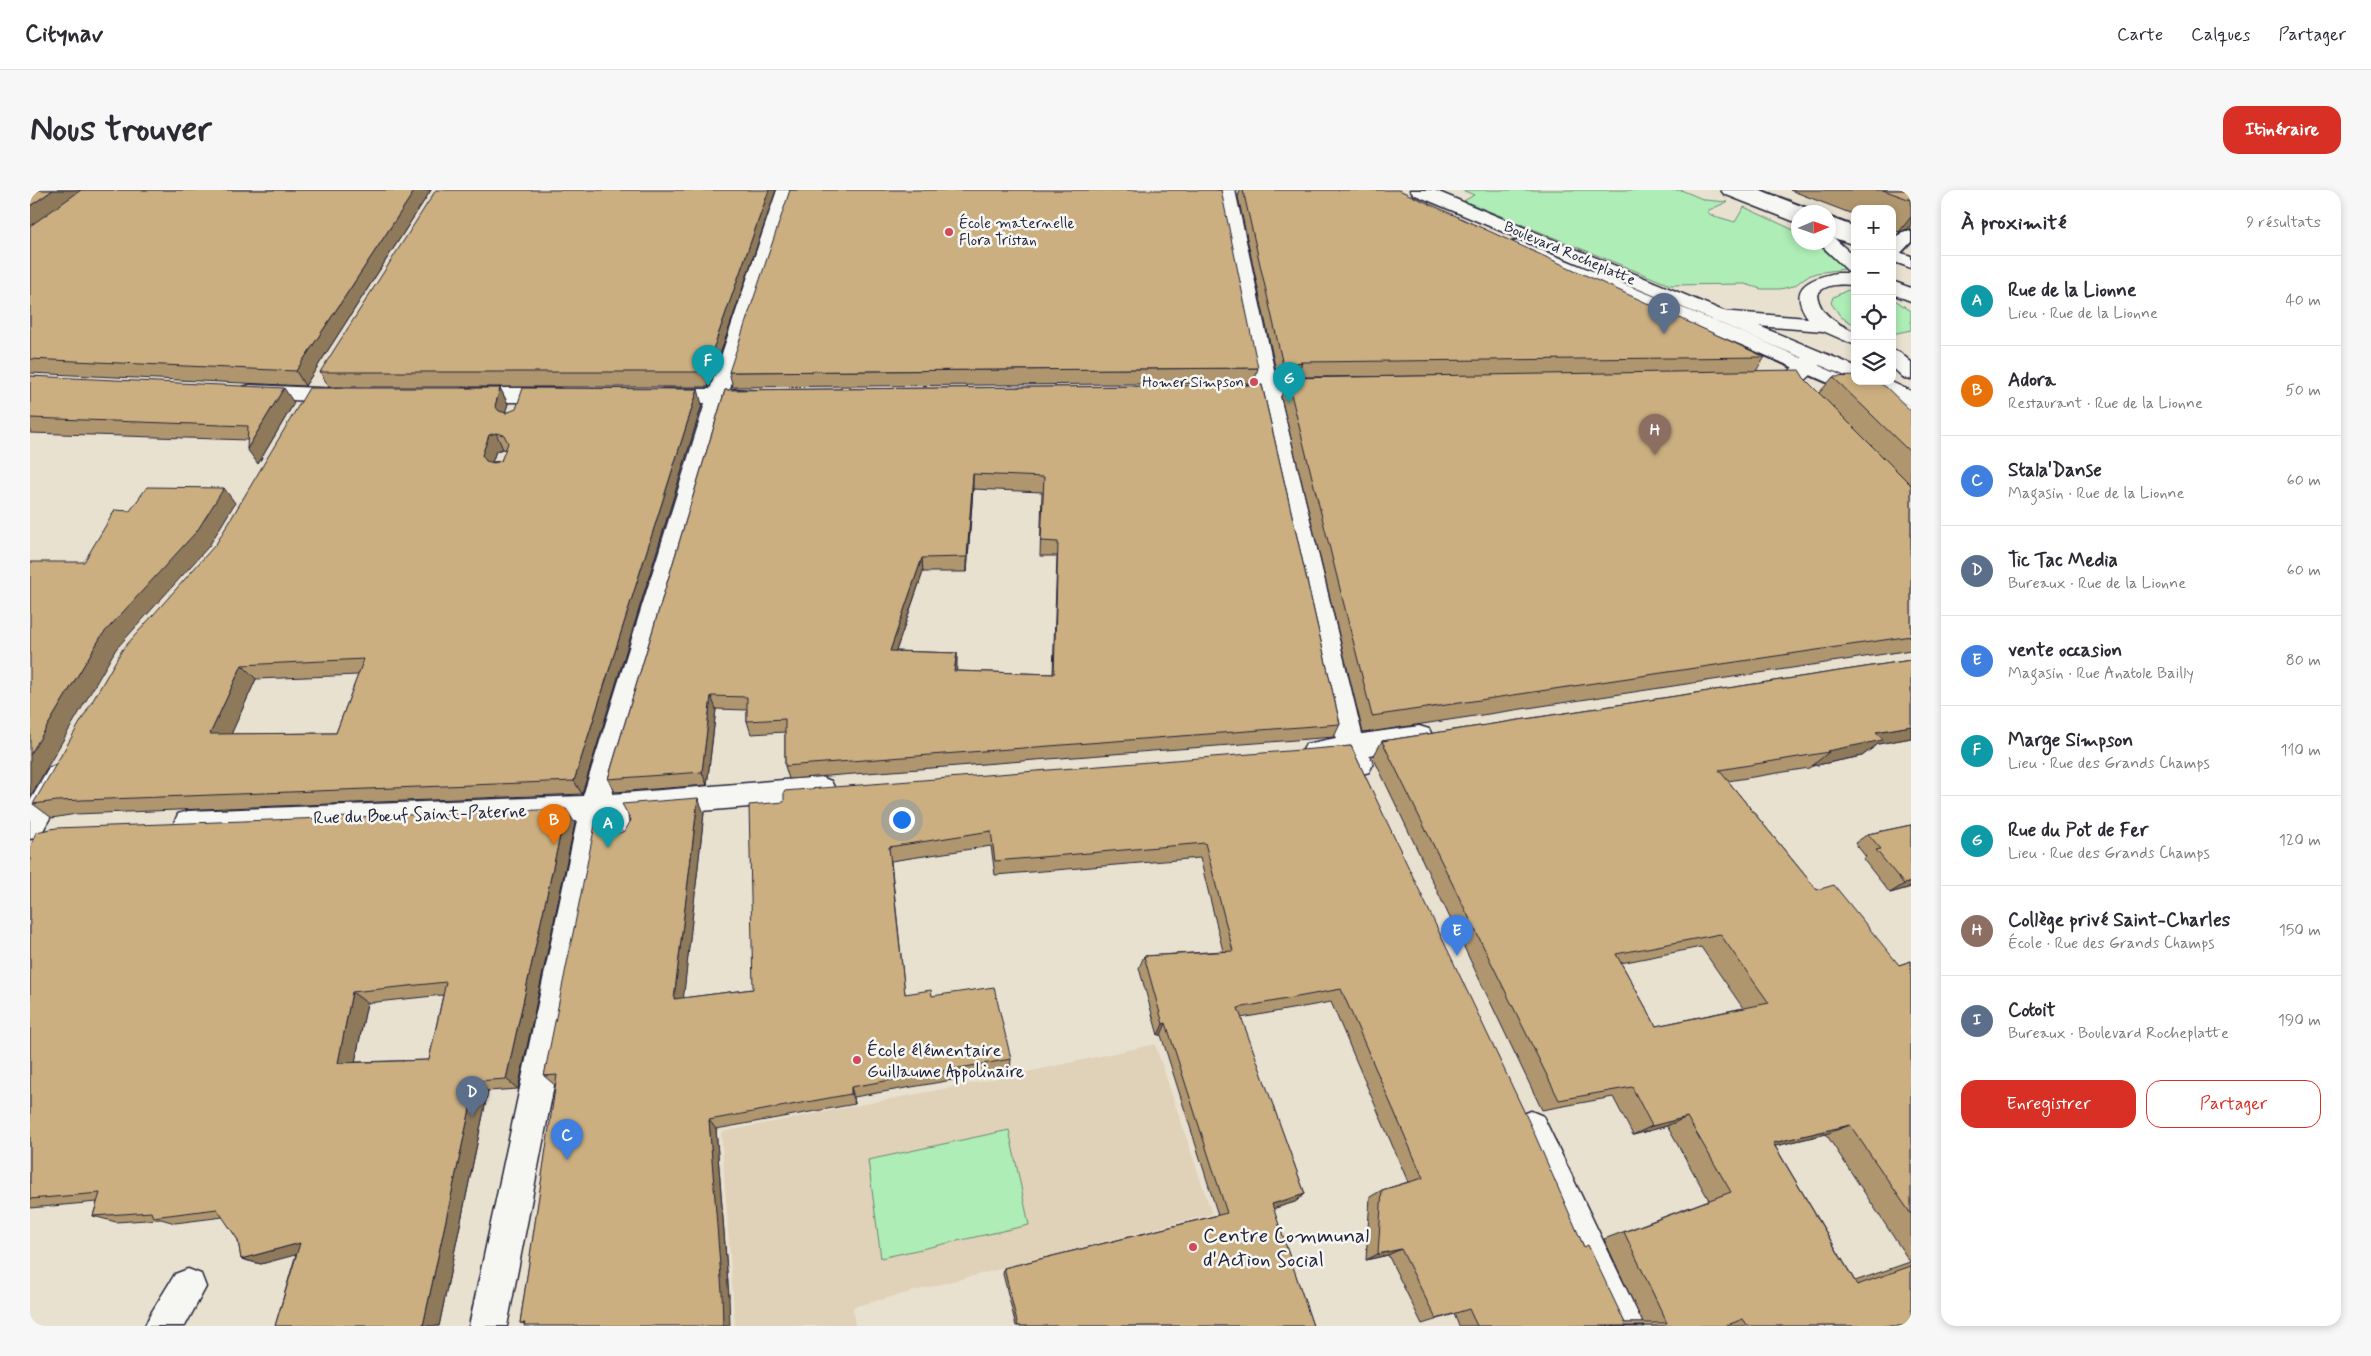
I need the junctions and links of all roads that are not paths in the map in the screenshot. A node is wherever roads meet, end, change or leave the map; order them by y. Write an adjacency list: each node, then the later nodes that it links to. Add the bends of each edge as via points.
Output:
1 (786, 190): 40 (street)
2 (1730, 190): 7 (street)
3 (1746, 190): 6 (lane)
4 (1226, 191): 33 (street)
5 (1411, 194): 20 (street, Boulevard Rocheplatte); 29 (lane)
6 (1791, 207)
7 (1791, 215)
8 (1836, 225): 9 (lane)
9 (1851, 231)
10 (1836, 233): 12 (street)
11 (1908, 236): 14 (lane)
12 (1851, 239)
13 (1836, 249): 16 (street)
14 (1897, 251): 15 (street)
15 (1911, 262)
16 (1851, 263)
17 (1851, 278): 21 (street, Boulevard Rocheplatte, via 1821,282 1807,295 1815,315)
18 (1896, 289): 19 (street)
19 (1911, 295)
20 (1720, 317): 21 (street, Boulevard Rocheplatte); 29 (street, Boulevard Rocheplatte)
21 (1827, 325): 22 (street, Boulevard Rocheplatte)
22 (1851, 337)
23 (1896, 348): 24 (street)
24 (1911, 348)
25 (1896, 360): 27 (street)
26 (326, 373): 35 (street)
27 (1911, 373)
28 (1851, 374): 29 (street, Boulevard Rocheplatte)
29 (1799, 376): 43 (lane)
30 (1880, 385): 42 (street)
31 (1337, 386): 33 (street, via 1297,386)
32 (226, 391): 35 (street)
33 (1268, 391): 34 (street); 46 (street)
34 (1204, 393)
35 (312, 395): 36 (street); 44 (street)
36 (359, 396)
37 (445, 396): 38 (street, via 519,403)
38 (578, 396)
39 (645, 396): 40 (street)
40 (719, 396): 41 (street); 51 (street)
41 (780, 396)
42 (1911, 399)
43 (1911, 413)
44 (299, 415)
45 (1444, 733): 46 (street)
46 (1352, 748): 47 (street); 50 (street)
47 (1289, 754)
48 (69, 759): 53 (street)
49 (841, 788): 51 (street, Rue du Bœuf Saint-Paterne)
50 (1373, 793)
51 (594, 808): 52 (street, Rue du Bœuf Saint-Paterne); 54 (lane, via 616,821); 58 (street)
52 (166, 824)
53 (38, 832)
54 (624, 836)
55 (1520, 1118): 59 (street)
56 (188, 1287): 57 (street)
57 (164, 1326)
58 (488, 1326)
59 (1624, 1326)

